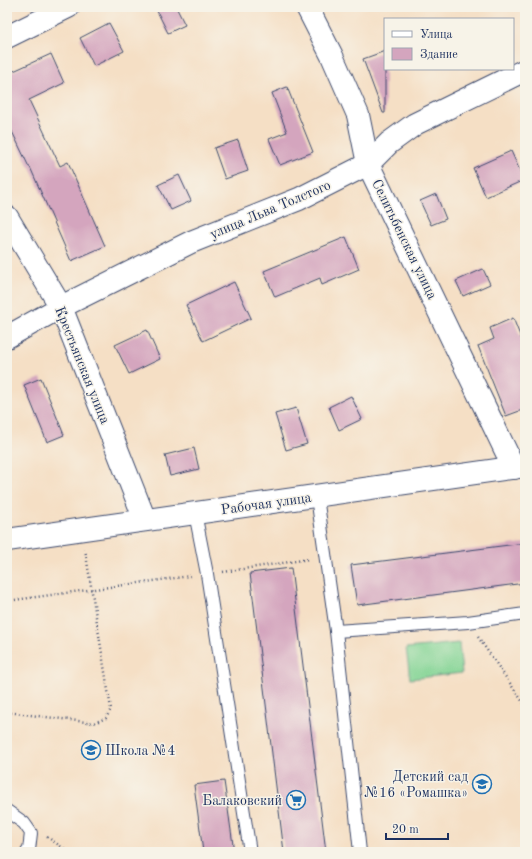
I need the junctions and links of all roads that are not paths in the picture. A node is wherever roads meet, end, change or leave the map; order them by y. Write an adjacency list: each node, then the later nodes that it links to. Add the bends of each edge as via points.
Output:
1 (68, 7): 3 (street)
2 (307, 7): 5 (street, Селитьбенская улица, via 358,114)
3 (7, 37)
4 (525, 70): 5 (street, улица Льва Толстого, via 415,124 389,143)
5 (368, 164): 7 (street, улица Льва Толстого, via 299,199 191,242); 9 (street, Селитьбенская улица)
6 (7, 217): 7 (street, Крестьянская улица)
7 (61, 307): 8 (street, улица Льва Толстого); 12 (street, Крестьянская улица)
8 (7, 337)
9 (520, 467): 10 (street, Рабочая улица)
10 (317, 497): 11 (street, Рабочая улица); 15 (lane)
11 (195, 513): 12 (street, Рабочая улица); 18 (lane, via 207,574)
12 (145, 520): 13 (street, Рабочая улица)
13 (7, 540)
14 (525, 614): 15 (lane, via 468,622)
15 (336, 631): 19 (lane)
16 (7, 811): 17 (lane, via 24,823 31,833)
17 (27, 852)
18 (250, 852)
19 (360, 852)

